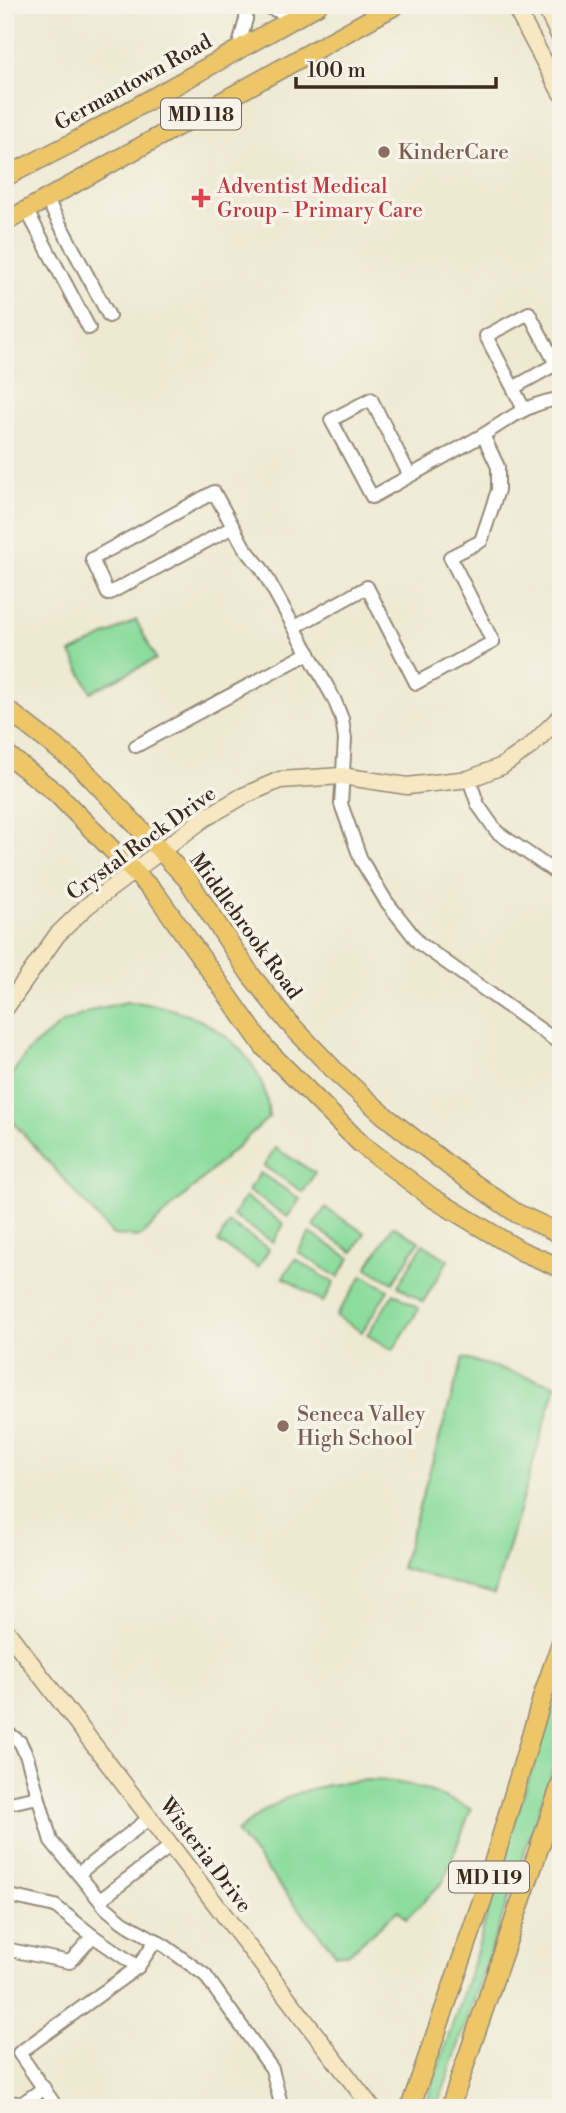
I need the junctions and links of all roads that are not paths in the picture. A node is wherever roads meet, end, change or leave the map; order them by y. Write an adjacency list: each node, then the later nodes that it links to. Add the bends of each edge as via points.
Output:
1 (247, 5): 9 (street)
2 (262, 5): 7 (street)
3 (318, 5): 7 (main road, Germantown Road / MD 118)
4 (396, 5): 12 (main road, MD 118)
5 (514, 5): 10 (street)
6 (544, 5): 8 (street)
7 (296, 18): 9 (main road, Germantown Road / MD 118)
8 (561, 39)
9 (239, 48): 11 (main road, Germantown Road / MD 118)
10 (561, 93)
11 (5, 177)
12 (47, 200): 13 (main road, MD 118); 15 (street)
13 (27, 211): 14 (main road, MD 118); 16 (street)
14 (5, 222)
15 (109, 316)
16 (89, 328)
17 (513, 388): 17 (street, via 486,337 529,313 556,364); 19 (street)
18 (561, 399): 19 (street)
19 (524, 409): 20 (street)
20 (483, 435): 21 (street); 23 (street, via 498,467 498,490 481,541 450,557 493,642 416,683 368,587)
21 (410, 476): 21 (street, via 372,497 331,420 371,399)
22 (233, 527): 22 (street, via 214,492 92,559 108,594); 23 (street)
23 (295, 627): 24 (street)
24 (309, 653): 27 (street); 29 (street, via 342,719)
25 (5, 708): 31 (main road, Middlebrook Road, via 80,766)
26 (561, 716): 30 (street, Crystal Rock Drive, via 502,766)
27 (136, 746)
28 (5, 753): 32 (main road, via 56,793)
29 (342, 776): 30 (street, Crystal Rock Drive, via 407,786); 31 (street, Crystal Rock Drive, via 280,780 205,818); 35 (street, via 341,804 361,860 419,943)
30 (469, 779): 33 (street, via 478,805 497,832)
31 (161, 850): 32 (street, Crystal Rock Drive); 36 (main road, Middlebrook Road, via 188,880 279,1012 337,1073 452,1168 516,1213)
32 (134, 870): 34 (street, Crystal Rock Drive, via 57,935); 37 (main road, via 265,1048 361,1144 431,1197 521,1251)
33 (561, 876)
34 (5, 1009)
35 (555, 1040)
36 (561, 1234)
37 (561, 1268)
38 (5, 1629): 44 (street, Wisteria Drive)
39 (561, 1643): 60 (main road, MD 119, via 483,1898)
40 (5, 1731): 42 (street, via 20,1742)
41 (561, 1784): 61 (main road, MD 119)
42 (38, 1797): 43 (street); 46 (street, via 51,1841)
43 (5, 1804)
44 (151, 1817): 45 (street, Wisteria Drive); 46 (street)
45 (172, 1845): 48 (street); 59 (street, Wisteria Drive)
46 (79, 1873): 48 (street)
47 (5, 1895): 49 (street, via 55,1906)
48 (100, 1900): 50 (street, via 123,1922)
49 (93, 1936): 51 (street, via 70,1962); 52 (street)
50 (156, 1941): 52 (street); 58 (street, via 205,1975 272,2069)
51 (5, 1948)
52 (138, 1967): 54 (street)
53 (5, 2050): 54 (street)
54 (19, 2053): 55 (street)
55 (44, 2088): 56 (street, via 21,2104); 57 (street)
56 (5, 2101)
57 (57, 2108)
58 (282, 2108)
59 (372, 2108)
60 (410, 2108)
61 (450, 2108)

